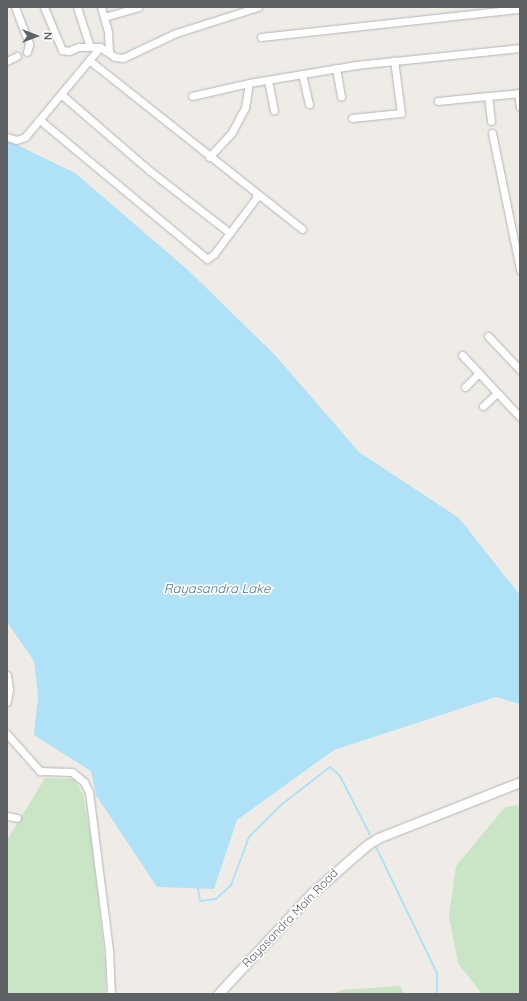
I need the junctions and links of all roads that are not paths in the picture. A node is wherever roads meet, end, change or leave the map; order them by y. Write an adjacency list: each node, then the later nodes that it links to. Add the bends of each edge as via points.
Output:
1 (15, 7): 14 (street, via 29,44)
2 (44, 7): 10 (street, via 62,50)
3 (77, 7): 10 (street)
4 (101, 7): 8 (street)
5 (139, 7): 8 (street)
6 (258, 7): 13 (street, via 176,33 123,58 115,57)
7 (520, 9): 9 (street)
8 (104, 17): 13 (street)
9 (261, 37)
10 (90, 46): 11 (street)
11 (100, 47): 13 (street); 17 (street)
12 (520, 48): 18 (street)
13 (109, 51)
14 (27, 52)
15 (18, 56): 16 (street)
16 (7, 60)
17 (89, 60): 24 (street); 37 (street)
18 (394, 60): 19 (street); 32 (street, via 401,113)
19 (336, 68): 20 (street); 27 (street)
20 (302, 74): 21 (street); 29 (street)
21 (268, 80): 22 (street); 31 (street)
22 (249, 83): 25 (street); 37 (street, via 245,108 235,126)
23 (519, 93): 26 (street); 30 (street)
24 (62, 95): 33 (street); 40 (street, via 150,171)
25 (192, 96)
26 (488, 96): 28 (street); 34 (street)
27 (341, 97)
28 (438, 101)
29 (309, 104)
30 (520, 107)
31 (274, 110)
32 (352, 118)
33 (41, 121): 36 (street, via 25,138 16,140); 40 (street, via 207,259)
34 (491, 121)
35 (492, 133): 41 (street)
36 (7, 137)
37 (209, 157): 38 (street)
38 (256, 194): 39 (street); 40 (street, via 256,198)
39 (302, 229)
40 (230, 233)
41 (517, 240): 42 (street)
42 (519, 261): 43 (street)
43 (520, 270)
44 (488, 336): 46 (street)
45 (462, 355): 47 (street)
46 (520, 370)
47 (479, 373): 48 (street); 49 (street)
48 (466, 386)
49 (497, 393): 50 (street); 51 (street)
50 (483, 406)
51 (520, 417)
52 (7, 675): 53 (street)
53 (7, 702)
54 (7, 734): 58 (street, via 40,771 72,772 84,782 89,792 109,950)
55 (520, 782): 59 (street, Rayasandra Main Road, via 378,838 367,845 312,893)
56 (7, 816): 57 (street)
57 (17, 818)
58 (111, 994)
59 (218, 994)

